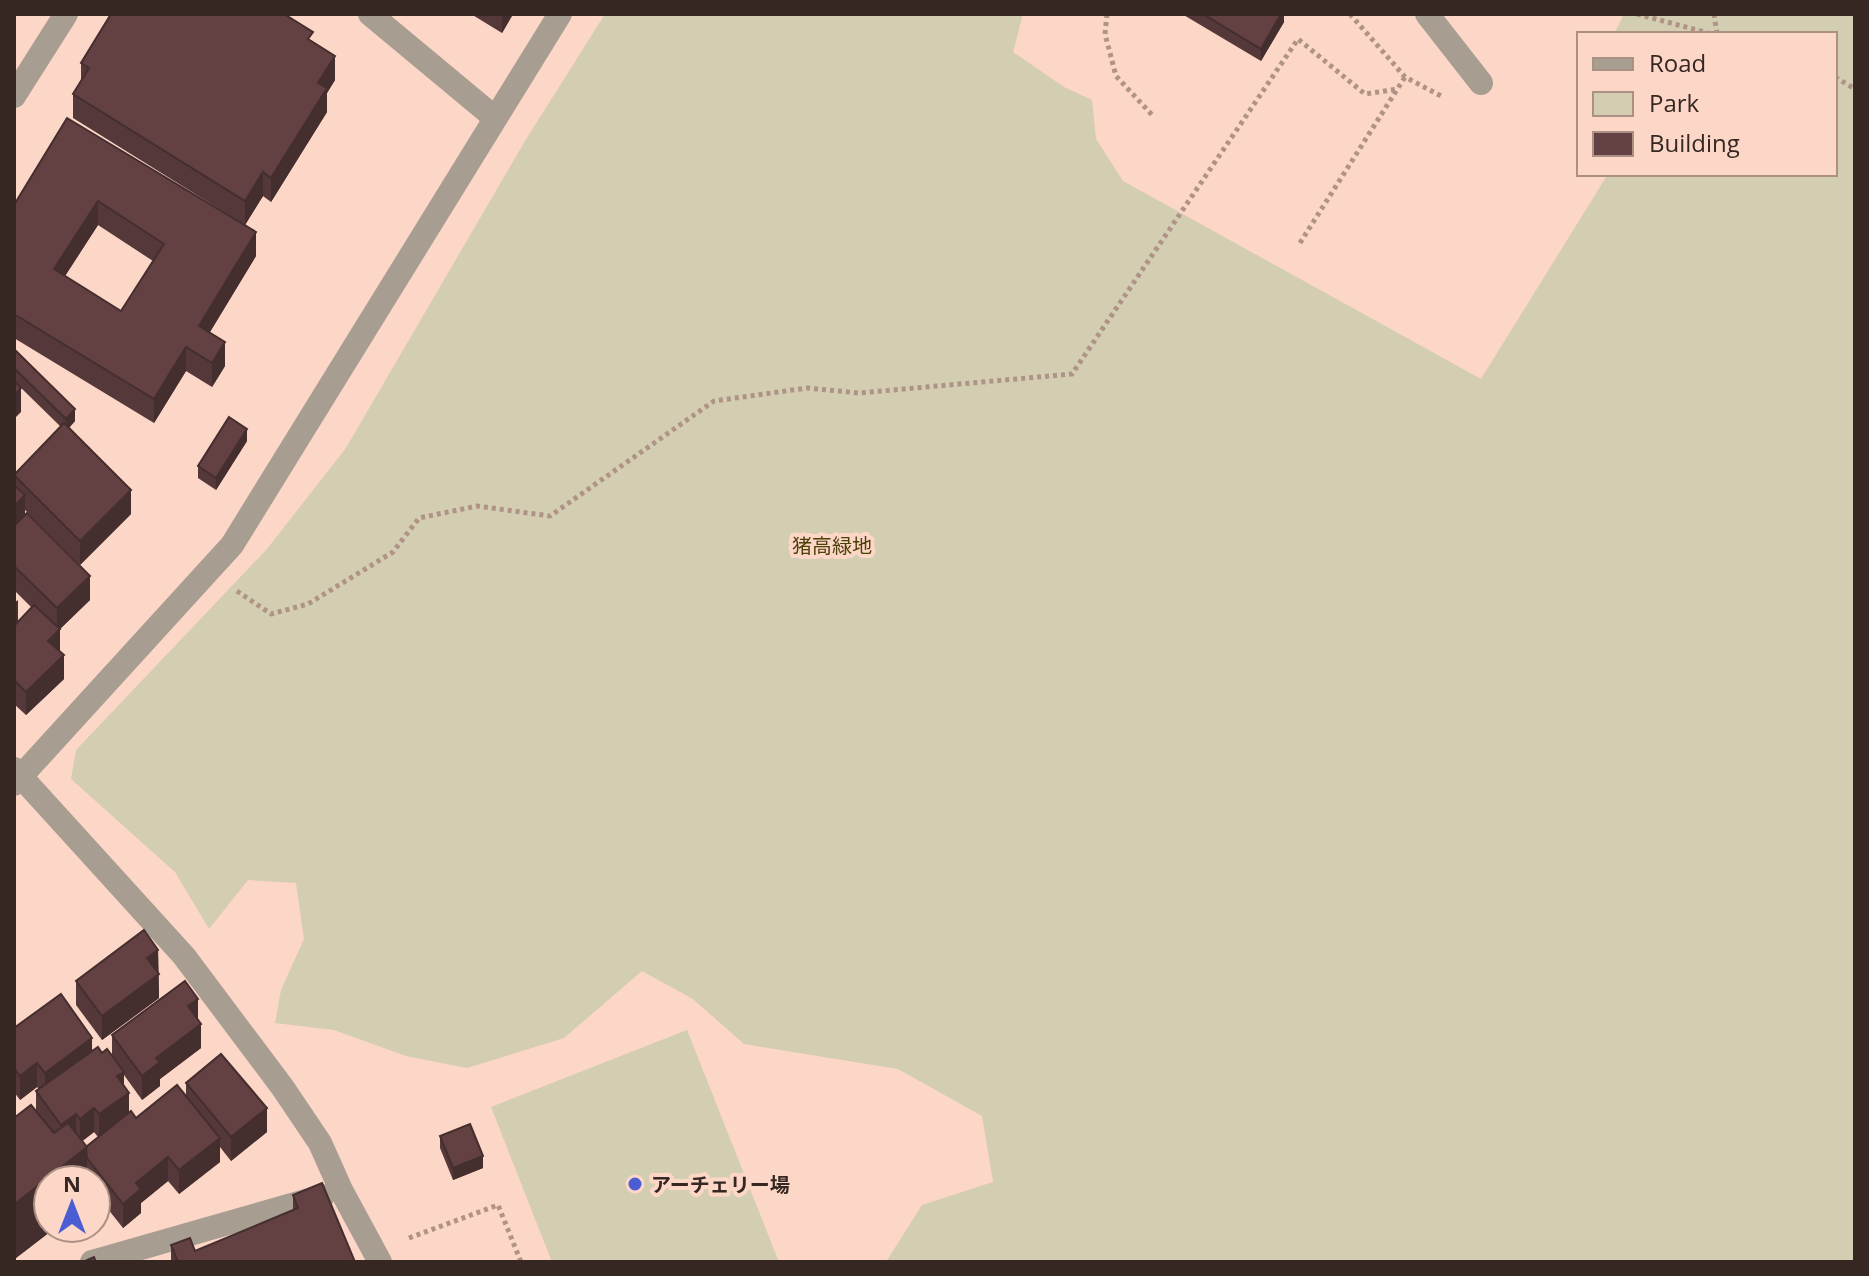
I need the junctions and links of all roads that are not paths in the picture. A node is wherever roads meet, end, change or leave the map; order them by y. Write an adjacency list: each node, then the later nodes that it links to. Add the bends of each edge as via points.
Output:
1 (66, 14): 6 (street)
2 (370, 14): 7 (street)
3 (560, 14): 7 (street)
4 (1427, 14): 5 (street)
5 (1481, 83)
6 (14, 96)
7 (495, 118): 8 (street, via 232,545)
8 (17, 776): 9 (street, via 184,956 320,1143)
9 (341, 1190): 10 (street); 11 (street)
10 (377, 1256)
11 (92, 1262)

